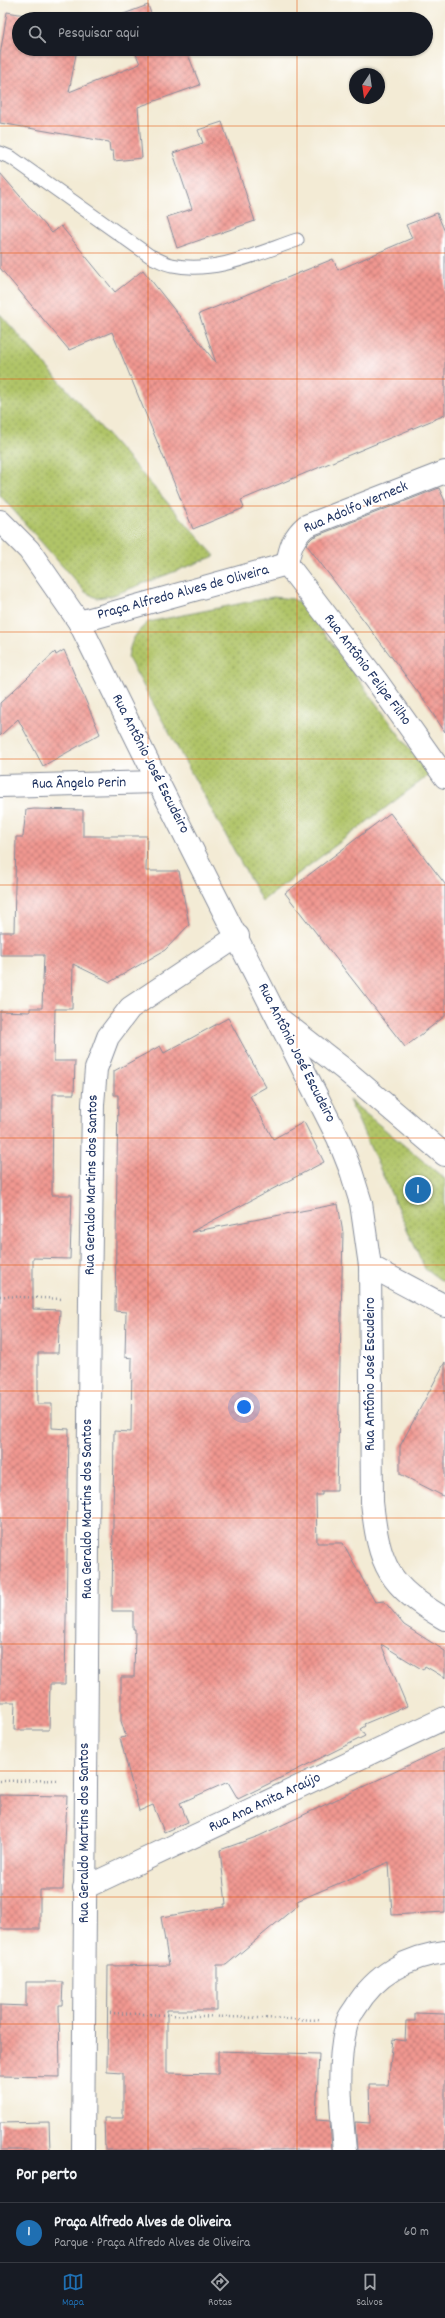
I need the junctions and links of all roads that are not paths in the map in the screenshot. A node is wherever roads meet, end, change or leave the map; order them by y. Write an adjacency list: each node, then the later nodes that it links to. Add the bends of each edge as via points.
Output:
1 (0, 153): 2 (lane, via 12,158 150,256 171,265 195,268 224,264)
2 (297, 240)
3 (445, 472): 5 (street, Rua Adolfo Werneck, via 306,526 297,533)
4 (0, 521): 6 (street, Rua Antônio José Escudeiro, via 29,550)
5 (287, 564): 6 (street, Praça Alfredo Alves de Oliveira); 7 (street, Rua Antônio Felipe Filho, via 376,680)
6 (79, 622): 8 (street, Rua Antônio José Escudeiro)
7 (445, 777)
8 (158, 782): 9 (street, Rua Ângelo Perin); 10 (street, Rua Antônio José Escudeiro)
9 (0, 786)
10 (238, 936): 11 (street, Rua Antônio José Escudeiro); 17 (street, Rua Geraldo Martins dos Santos, via 130,1008 108,1037 96,1070 93,1104 90,1299)
11 (278, 1018): 12 (street, via 345,1070); 13 (street, Rua Antônio José Escudeiro, via 338,1138 351,1171 361,1203)
12 (445, 1155)
13 (370, 1266): 14 (street); 15 (street, Rua Antônio José Escudeiro, via 372,1502 376,1541 388,1572 416,1602)
14 (445, 1306)
15 (445, 1619)
16 (445, 1718): 17 (street, Rua Ana Anita Araújo)
17 (84, 1888): 19 (street, Rua Geraldo Martins dos Santos)
18 (445, 1952): 20 (street, via 425,1954 394,1967 365,1991 347,2021 340,2092)
19 (84, 2150)
20 (345, 2150)

